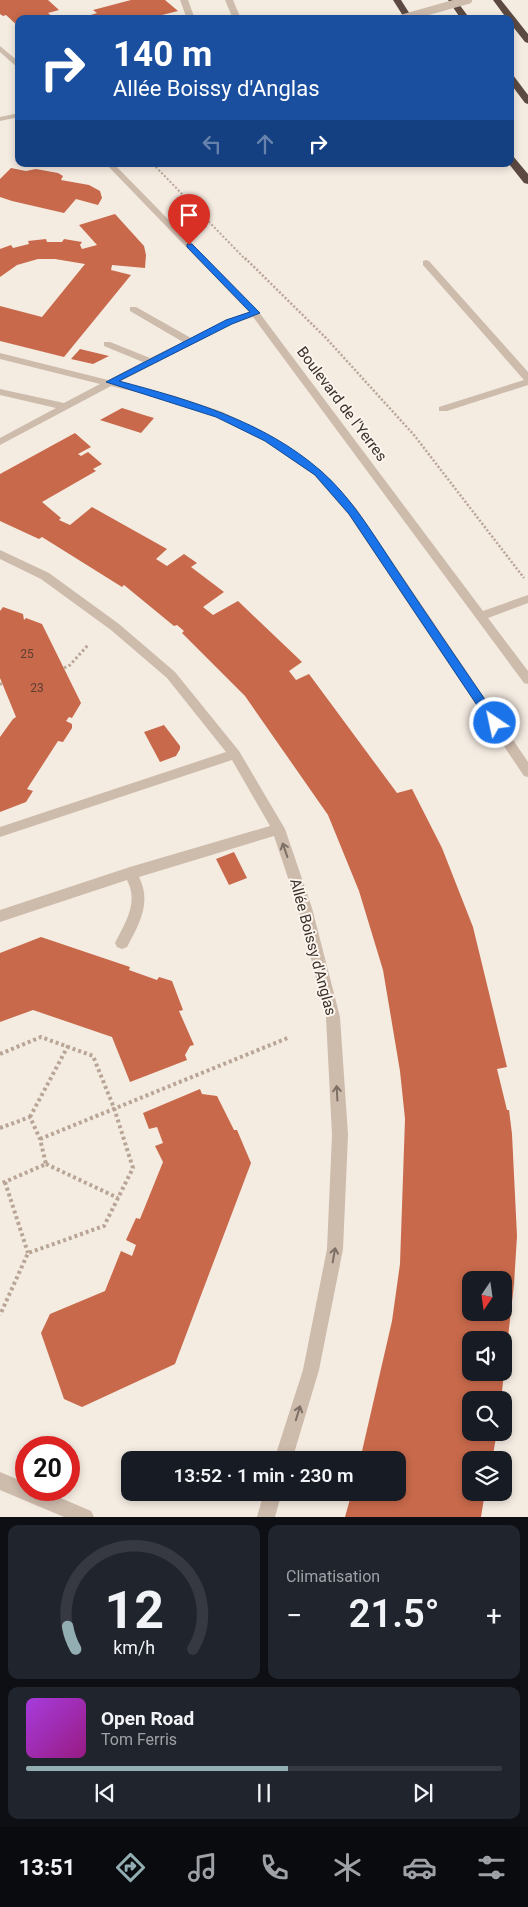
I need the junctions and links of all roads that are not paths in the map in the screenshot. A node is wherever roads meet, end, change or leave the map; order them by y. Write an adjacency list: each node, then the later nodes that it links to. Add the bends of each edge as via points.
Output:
1 (184, 0): 7 (street)
2 (229, 0): 8 (street)
3 (397, 0): 9 (highway)
4 (452, 0): 11 (highway)
5 (468, 0): 10 (street, bridge)
6 (497, 0): 12 (highway)
7 (190, 15)
8 (235, 15)
9 (406, 15)
10 (414, 15)
11 (463, 15)
12 (509, 15)
13 (514, 22): 14 (highway)
14 (528, 40)
15 (0, 48): 16 (street)
16 (15, 64)
17 (514, 82): 18 (highway)
18 (528, 101)
19 (15, 116): 20 (street)
20 (0, 118)
21 (514, 163): 23 (highway)
22 (113, 167): 26 (street, Boulevard de l'Yerres)
23 (528, 181)
24 (426, 263): 31 (street)
25 (133, 309): 27 (street)
26 (255, 313): 27 (street, via 229,322); 39 (street, Boulevard de l'Yerres)
27 (191, 342): 30 (street)
28 (107, 344): 30 (street)
29 (0, 356): 32 (street)
30 (151, 362): 32 (street)
31 (528, 380): 35 (street)
32 (111, 382): 34 (street); 42 (street, via 219,414 268,438 318,473 352,511)
33 (0, 392): 34 (street)
34 (66, 407): 36 (street)
35 (443, 409)
36 (0, 442)
37 (0, 554): 41 (street, Allée Boissy d'Anglas, via 44,576 115,627 171,675)
38 (528, 599): 39 (street)
39 (481, 616): 40 (street, Boulevard de l'Yerres)
40 (528, 680)
41 (235, 754): 43 (street, Allée Boissy d'Anglas); 44 (street)
42 (528, 772)
43 (278, 829): 45 (street); 48 (street, Allée Boissy d'Anglas, one-way to 43, via 311,1370 335,1249 340,1135 333,1017 305,908)
44 (0, 832)
45 (130, 874): 46 (street); 47 (street, via 138,886 140,901)
46 (0, 916)
47 (122, 943)
48 (287, 1451)
49 (0, 1481): 51 (street)
50 (271, 1501): 52 (street)
51 (85, 1517)
52 (266, 1517)

